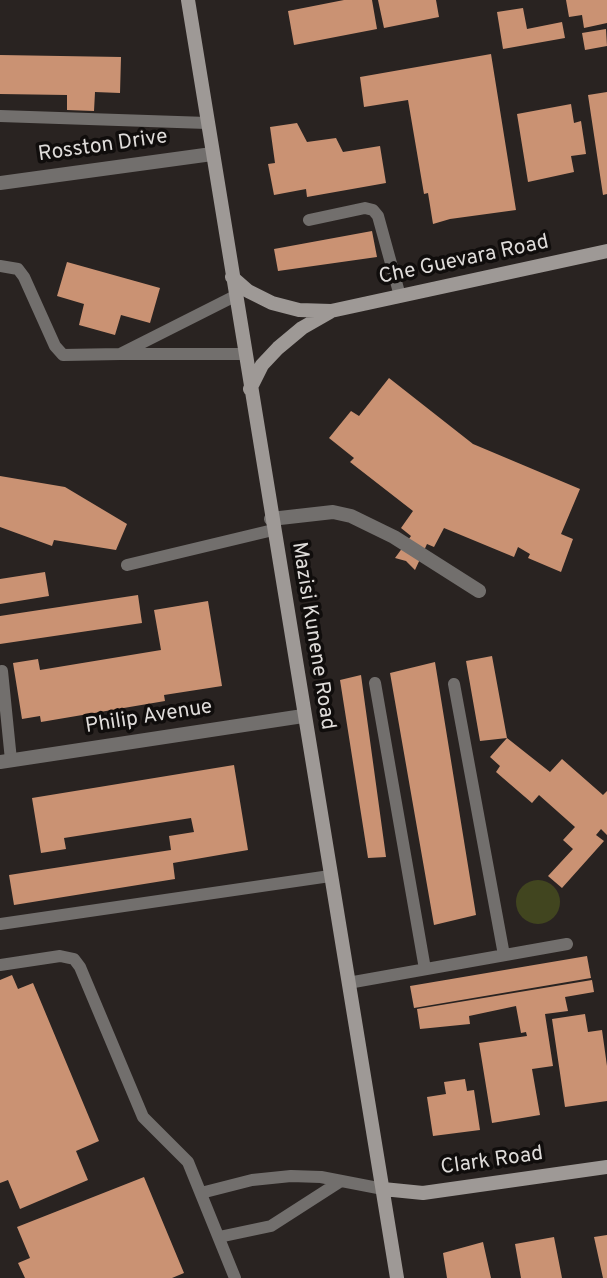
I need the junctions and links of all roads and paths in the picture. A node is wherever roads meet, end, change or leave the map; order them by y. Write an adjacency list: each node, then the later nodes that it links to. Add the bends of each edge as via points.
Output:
1 (188, 0): 3 (street, Mazisi Kunene Road)
2 (0, 116): 3 (lane)
3 (207, 123): 4 (street, Mazisi Kunene Road)
4 (212, 153): 5 (street, Rosston Drive); 9 (street, Mazisi Kunene Road)
5 (0, 183)
6 (309, 220): 11 (lane, via 373,210)
7 (607, 251): 11 (street, Che Guevara Road)
8 (0, 266): 14 (lane, via 18,269 24,277 63,355)
9 (232, 277): 10 (street, Mazisi Kunene Road); 12 (street, Che Guevara Road, via 272,303)
10 (235, 296): 13 (lane); 16 (street, Mazisi Kunene Road)
11 (400, 296): 12 (street, Che Guevara Road)
12 (331, 312): 17 (street, Che Guevara Road, via 278,348 262,365)
13 (167, 330): 14 (lane); 15 (lane)
14 (120, 354): 15 (lane)
15 (171, 354): 16 (lane)
16 (244, 354): 17 (street, Mazisi Kunene Road)
17 (250, 389): 18 (street, Mazisi Kunene Road)
18 (272, 524): 19 (lane); 20 (street, via 333,512 351,516 394,537); 24 (street, Mazisi Kunene Road)
19 (127, 565)
20 (479, 591)
21 (2, 671): 25 (lane)
22 (375, 683): 31 (lane)
23 (454, 684): 29 (lane)
24 (303, 716): 25 (street, Philip Avenue); 26 (street, Mazisi Kunene Road)
25 (6, 761)
26 (330, 876): 27 (lane); 32 (street, Mazisi Kunene Road)
27 (0, 924)
28 (567, 944): 29 (lane)
29 (504, 955): 31 (lane)
30 (0, 965): 36 (lane, via 60,956 74,959 144,1117 181,1152)
31 (425, 970): 32 (lane)
32 (348, 983): 35 (street, Mazisi Kunene Road)
33 (607, 1167): 35 (street, Clark Road, via 423,1193)
34 (341, 1181): 35 (lane); 36 (lane, via 265,1178); 37 (lane, via 271,1226)
35 (383, 1189): 39 (street, Mazisi Kunene Road)
36 (201, 1193): 37 (lane)
37 (219, 1237): 38 (lane)
38 (235, 1278)
39 (397, 1278)

